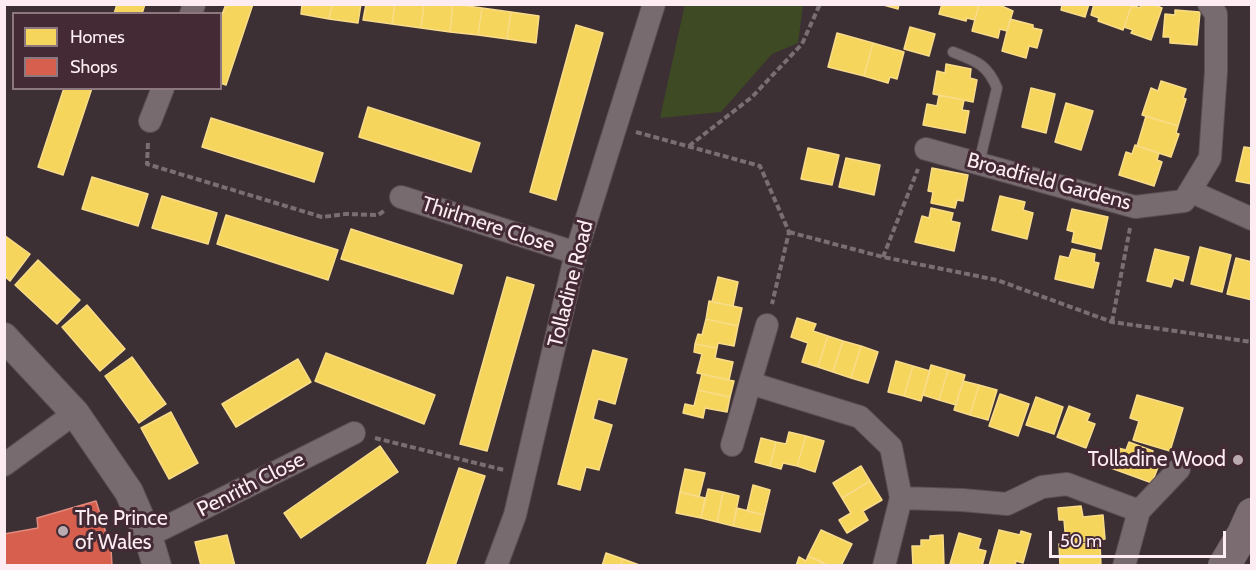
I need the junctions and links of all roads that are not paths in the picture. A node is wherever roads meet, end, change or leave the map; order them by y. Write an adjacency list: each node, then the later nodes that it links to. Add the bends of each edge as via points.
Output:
1 (654, 4): 11 (street, Tolladine Road)
2 (1209, 4): 8 (street, via 1216,14 1210,158)
3 (953, 52): 7 (lane, via 982,64 997,88)
4 (162, 90): 5 (street)
5 (150, 121)
6 (926, 149): 7 (street, Broadfield Gardens)
7 (979, 163): 8 (street, Broadfield Gardens, via 1135,207 1184,201)
8 (1190, 191): 10 (street)
9 (401, 197): 11 (street, Thirlmere Close)
10 (1251, 219)
11 (576, 253): 25 (street, Tolladine Road, via 515,515)
12 (767, 325): 14 (street)
13 (4, 337): 15 (street)
14 (750, 383): 17 (street); 20 (street, via 860,417 891,447)
15 (75, 413): 18 (street); 23 (street, via 129,492)
16 (354, 433): 23 (street, Penrith Close)
17 (732, 445)
18 (4, 465)
19 (1179, 469): 21 (street)
20 (901, 498): 21 (street, via 1007,504 1042,487 1067,484); 26 (street)
21 (1139, 511): 27 (street)
22 (1251, 514): 28 (main road)
23 (148, 536): 24 (street)
24 (158, 566)
25 (496, 566)
26 (884, 566)
27 (1124, 566)
28 (1224, 566)

